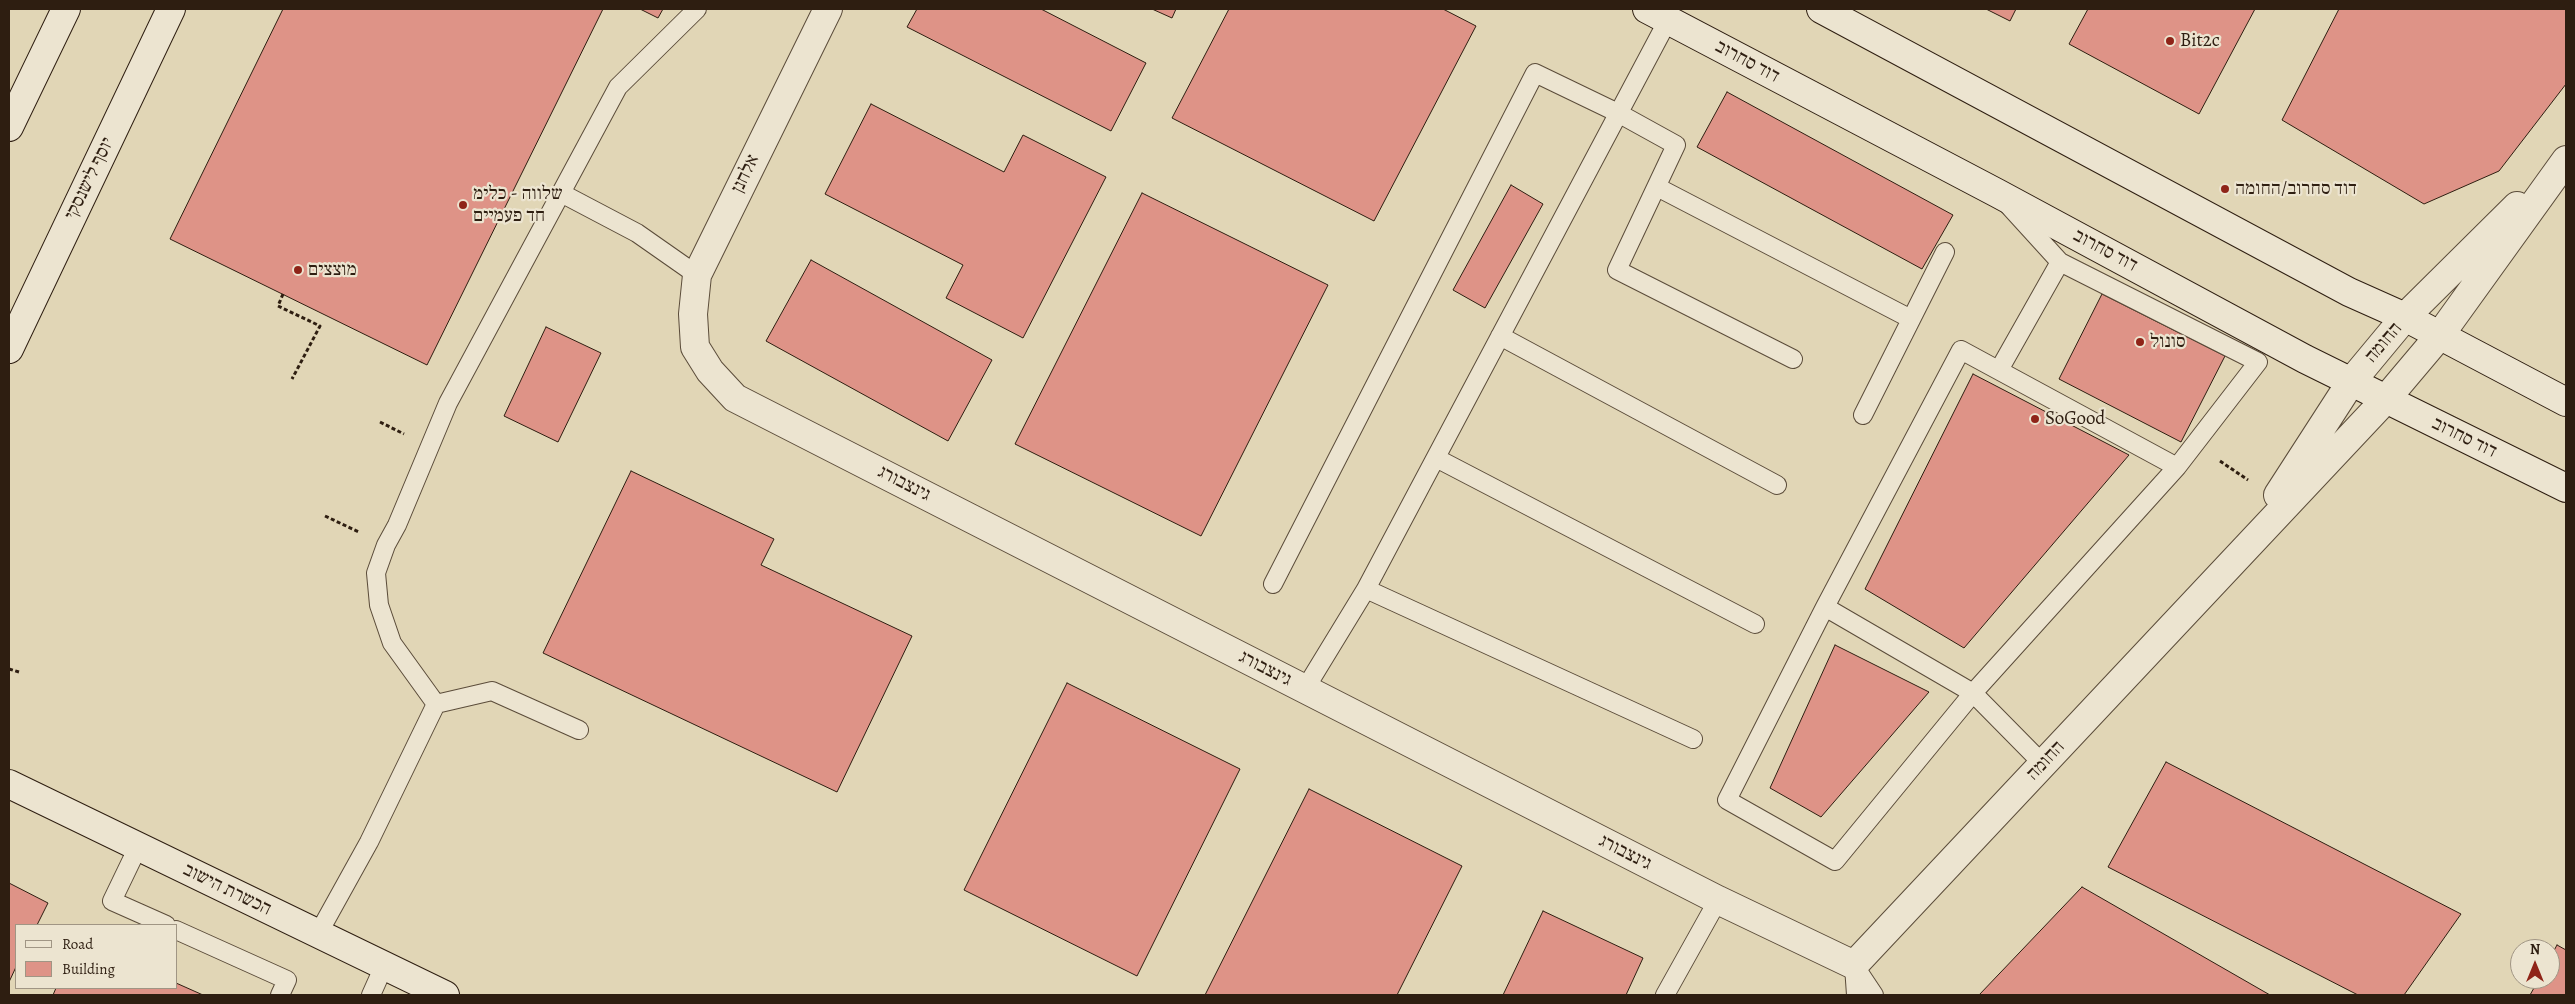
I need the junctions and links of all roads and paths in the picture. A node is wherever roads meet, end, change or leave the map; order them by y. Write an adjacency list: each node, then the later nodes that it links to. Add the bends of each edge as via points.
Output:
1 (66, 9): 8 (street)
2 (171, 9): 22 (street, יוסף לישנסקי)
3 (697, 9): 11 (lane, via 618,88)
4 (828, 9): 15 (street, אלחנן)
5 (1821, 9): 17 (street, via 2349,292)
6 (1657, 14): 7 (lane); 12 (street, דוד סחרוב)
7 (1618, 113): 10 (lane, via 1676,145); 20 (lane); 39 (lane, via 1535,73)
8 (9, 128)
9 (2566, 159): 17 (street, החומה); 19 (street, החומה)
10 (1656, 187): 18 (lane); 23 (lane, via 1617,270)
11 (561, 193): 15 (lane, via 637,233); 37 (lane, via 448,403)
12 (1997, 193): 14 (lane); 26 (street, דוד סחרוב)
13 (1945, 252): 18 (lane)
14 (2060, 262): 24 (lane); 30 (lane, via 2258,362)
15 (697, 275): 21 (street, אלחנן, via 693,314)
16 (283, 294): 25 (path, via 278,306 320,326)
17 (2405, 317): 19 (street); 26 (street, החומה)
18 (1911, 319): 29 (lane)
19 (2440, 335): 27 (street, החומה); 28 (street)
20 (1500, 336): 31 (lane); 33 (lane)
21 (695, 347): 45 (street, גינצבורג, via 710,371 735,398)
22 (9, 349)
23 (1793, 359)
24 (1999, 370): 32 (lane); 41 (lane, via 1961,350)
25 (292, 379)
26 (2351, 382): 27 (street, דוד סחרוב); 35 (street, החומה)
27 (2386, 399): 34 (street, דוד סחרוב); 38 (street, החומה)
28 (2566, 402)
29 (1863, 415)
30 (2194, 445): 32 (lane); 35 (path)
31 (1436, 458): 40 (lane); 42 (lane)
32 (2177, 467): 46 (lane)
33 (1778, 485)
34 (2566, 488)
35 (2276, 498): 38 (street, החומה)
36 (326, 516): 37 (path)
37 (386, 545): 47 (lane, via 376,573 379,604 392,643)
38 (2237, 557): 50 (street, החומה)
39 (1273, 584)
40 (1366, 589): 45 (lane); 49 (lane)
41 (1824, 607): 46 (lane); 46 (lane, via 1726,800 1835,862)
42 (1754, 624)
43 (9, 669): 44 (path)
44 (19, 672)
45 (1305, 689): 53 (street, גינצבורג)
46 (1974, 693): 50 (lane)
47 (436, 704): 48 (lane, via 492,691); 56 (lane, via 369,842)
48 (579, 730)
49 (1693, 739)
50 (2044, 764): 57 (street, החומה)
51 (9, 784): 52 (street, הכשרת הישוב)
52 (138, 847): 54 (lane, via 112,901); 56 (street, הכשרת הישוב)
53 (1718, 900): 57 (street, גינצבורג); 62 (lane)
54 (164, 924)
55 (178, 931): 59 (lane, via 287,980)
56 (318, 934): 58 (street, הכשרת הישוב)
57 (1854, 965): 63 (lane); 64 (lane)
58 (384, 966): 60 (lane); 61 (street, הכשרת הישוב)
59 (280, 995)
60 (370, 995)
61 (445, 995)
62 (1665, 995)
63 (1856, 995)
64 (1874, 995)

